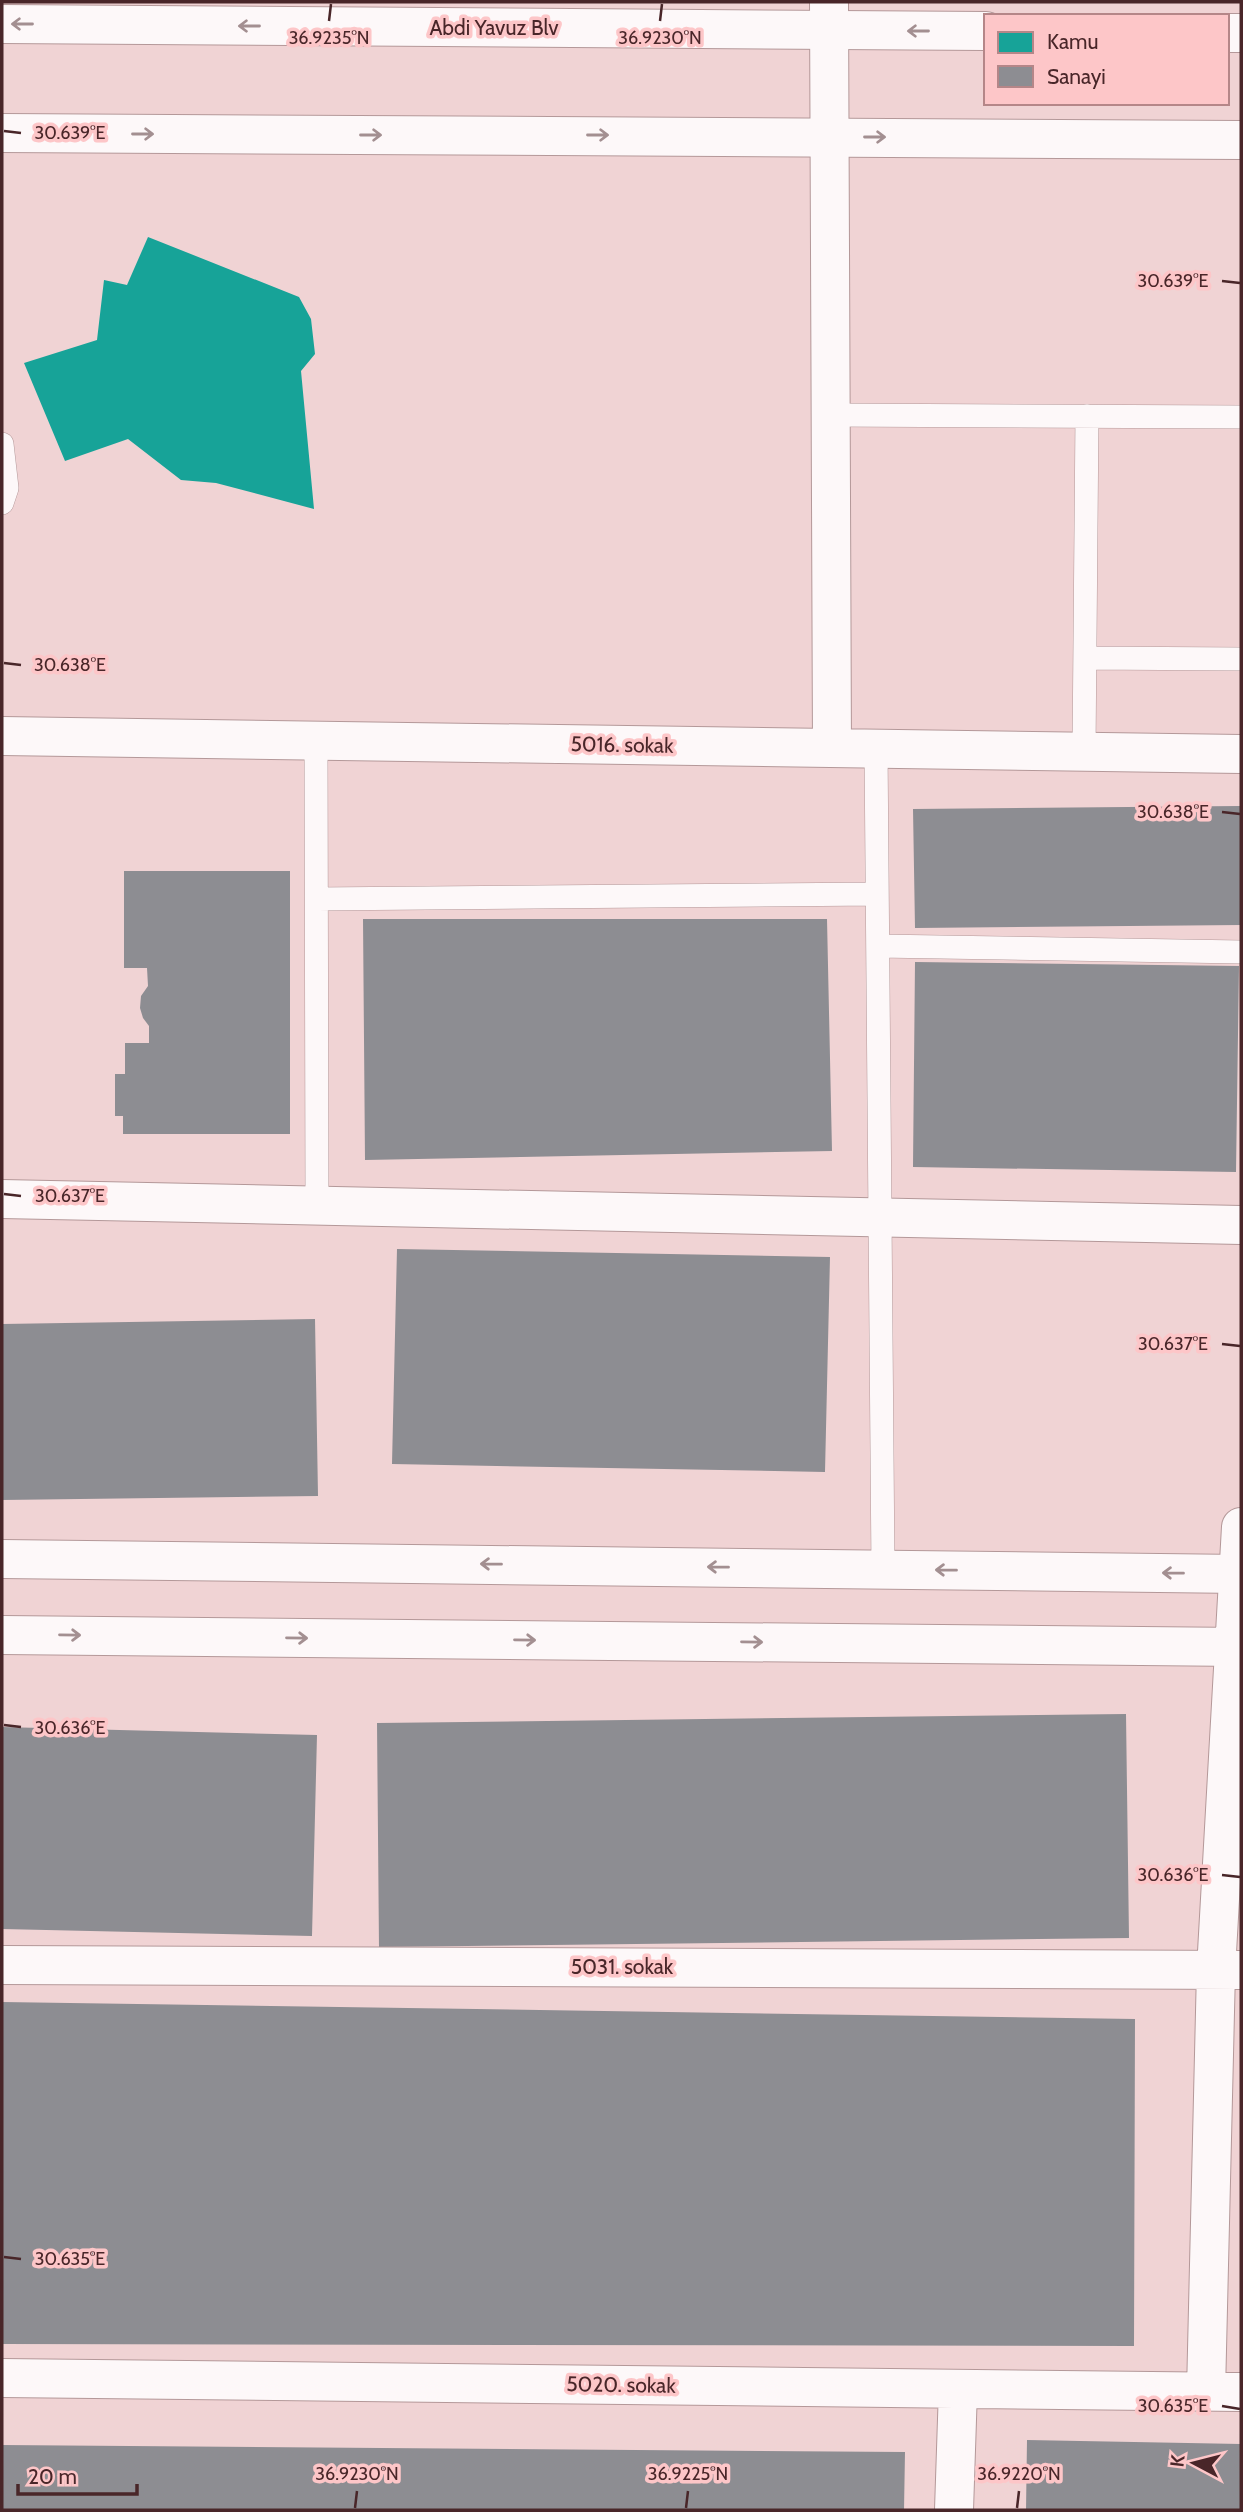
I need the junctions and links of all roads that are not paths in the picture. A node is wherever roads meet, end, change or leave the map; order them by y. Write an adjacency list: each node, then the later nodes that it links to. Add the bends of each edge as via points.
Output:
1 (829, 16): 2 (street, Abdi Yavuz Blv, one-way to 2); 3 (street, Abdi Yavuz Blv, one-way to 1); 5 (street)
2 (2, 24)
3 (984, 32)
4 (2, 133): 5 (street, one-way to 5)
5 (829, 136): 6 (street, one-way to 6); 7 (street)
6 (1241, 140)
7 (830, 415): 8 (lane); 16 (street)
8 (1087, 416): 9 (lane); 12 (lane)
9 (1241, 417)
10 (2, 444): 11 (lane, via 7,488)
11 (2, 502)
12 (1085, 658): 13 (lane); 18 (lane)
13 (1241, 659)
14 (2, 736): 15 (street, 5016. sokak)
15 (316, 741): 16 (street, 5016. sokak); 21 (lane)
16 (832, 748): 17 (street, 5016. sokak)
17 (876, 748): 18 (street, 5016. sokak); 20 (lane)
18 (1084, 752): 19 (street, 5016. sokak)
19 (1241, 754)
20 (877, 894): 21 (lane); 22 (lane)
21 (317, 899): 25 (lane)
22 (877, 946): 23 (lane); 26 (lane)
23 (1241, 952)
24 (2, 1199): 25 (street)
25 (317, 1206): 26 (street)
26 (880, 1218): 27 (street); 30 (lane)
27 (1241, 1225)
28 (1241, 1527): 31 (street)
29 (2, 1559): 30 (street, one-way to 29)
30 (883, 1569): 31 (street, one-way to 30)
31 (1240, 1574): 33 (street)
32 (2, 1635): 33 (street, one-way to 33)
33 (1238, 1647): 35 (street)
34 (2, 1965): 35 (street, 5031. sokak)
35 (1229, 1970): 38 (street)
36 (2, 2378): 37 (street, 5020. sokak)
37 (958, 2389): 38 (street, 5020. sokak); 39 (street)
38 (1223, 2392)
39 (954, 2510)

